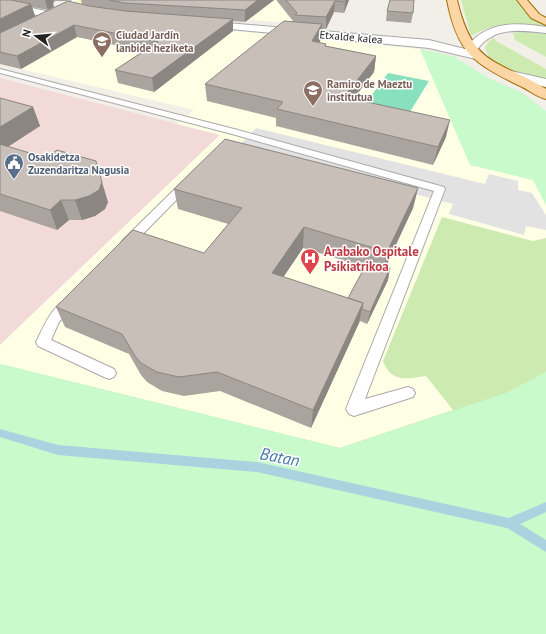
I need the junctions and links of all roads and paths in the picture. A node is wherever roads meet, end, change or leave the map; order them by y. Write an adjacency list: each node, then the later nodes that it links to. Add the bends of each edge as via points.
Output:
1 (87, 0): 5 (street)
2 (452, 0): 14 (main road, via 463,38)
3 (522, 0): 8 (main road, via 535,16)
4 (0, 4): 7 (street)
5 (68, 4): 6 (street); 7 (street); 7 (street)
6 (87, 12)
7 (48, 14): 11 (street); 12 (lane); 13 (street)
8 (546, 22)
9 (193, 23): 14 (street, Etxalde kalea, via 423,44)
10 (546, 30): 14 (street, via 516,28 494,31 482,37)
11 (0, 32)
12 (0, 38)
13 (0, 43)
14 (474, 52): 16 (main road, via 489,66)
15 (0, 71): 19 (lane)
16 (511, 75): 17 (street); 18 (main road)
17 (546, 83)
18 (546, 95)
19 (235, 132): 20 (lane); 25 (lane, via 440,189 354,409)
20 (224, 144)
21 (197, 172): 22 (lane)
22 (120, 251)
23 (82, 290): 24 (lane, via 54,319 43,342)
24 (108, 373)
25 (408, 393)

